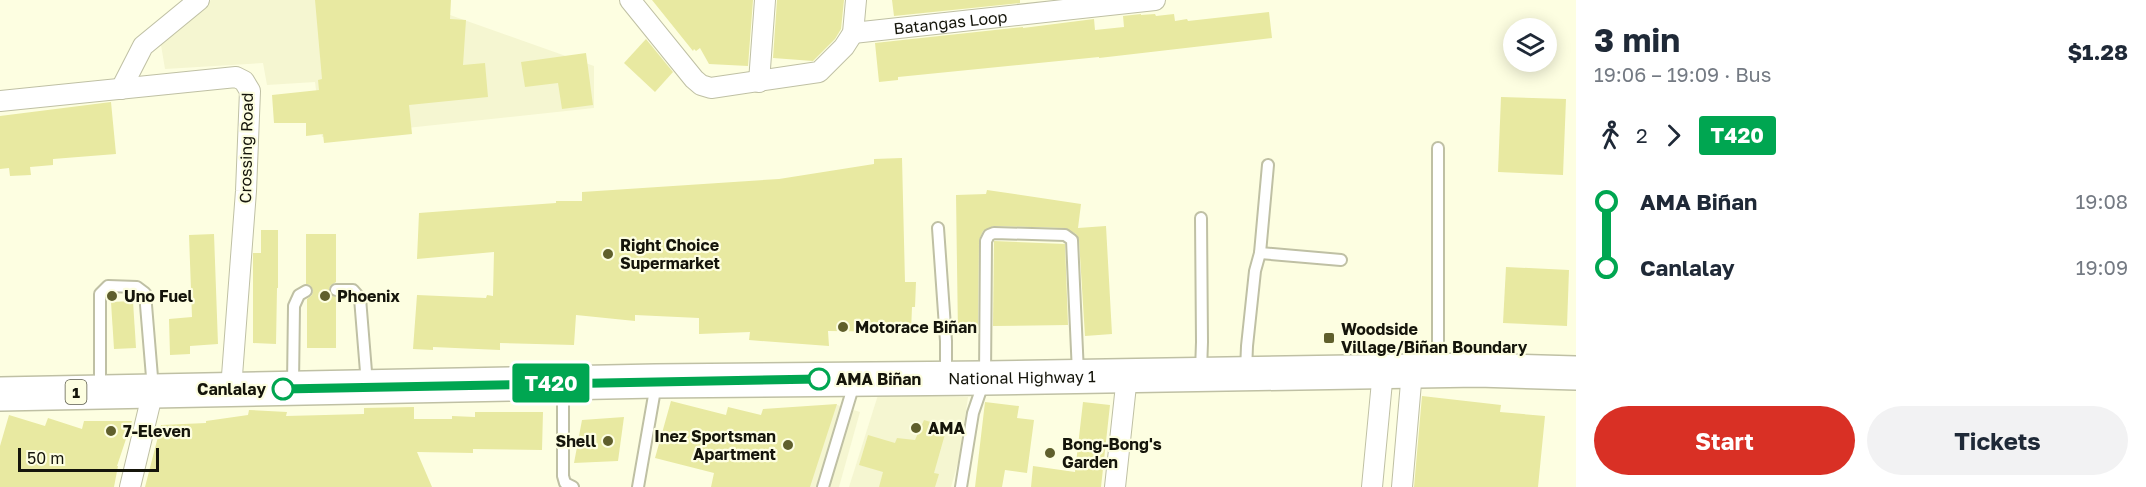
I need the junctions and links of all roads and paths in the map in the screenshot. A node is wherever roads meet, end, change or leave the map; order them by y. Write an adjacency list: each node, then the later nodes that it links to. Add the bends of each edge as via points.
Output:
1 (199, 0): 8 (street, via 143,46)
2 (630, 0): 7 (street, via 701,85 711,88)
3 (765, 0): 7 (street)
4 (856, 0): 6 (street)
5 (1155, 0): 6 (street, Batangas Loop)
6 (853, 33): 7 (street, via 819,72)
7 (759, 82)
8 (121, 89): 9 (street, Crossing Road); 31 (street, Crossing Road, via 236,77 250,91)
9 (0, 101)
10 (1438, 148): 18 (lane)
11 (1268, 165): 14 (lane)
12 (1201, 218): 21 (lane)
13 (938, 228): 24 (lane)
14 (1260, 253): 15 (lane); 20 (lane)
15 (1341, 260)
16 (336, 290): 29 (lane, via 353,290 360,298)
17 (306, 291): 30 (lane, via 294,306)
18 (1411, 371): 19 (highway, National Highway 1 / 1); 20 (highway, National Highway 1 / 1); 41 (street); 42 (street)
19 (1576, 373)
20 (1246, 374): 21 (highway, National Highway 1 / 1)
21 (1200, 375): 23 (highway, National Highway 1 / 1)
22 (1078, 376): 23 (highway, National Highway 1 / 1); 25 (highway, National Highway 1 / 1); 25 (lane, via 1072,240 1065,235 994,233 986,241)
23 (1127, 376): 40 (street)
24 (946, 378): 25 (highway, National Highway 1 / 1); 26 (highway, National Highway 1 / 1)
25 (986, 378): 39 (lane, via 973,413)
26 (855, 379): 27 (highway, National Highway 1 / 1); 38 (lane)
27 (656, 381): 28 (highway, National Highway 1 / 1); 37 (lane)
28 (563, 383): 29 (highway, National Highway 1 / 1); 36 (lane, via 563,476 565,483)
29 (367, 387): 30 (highway, National Highway 1 / 1)
30 (293, 388): 31 (highway, National Highway 1 / 1)
31 (231, 389): 32 (highway, National Highway 1 / 1)
32 (153, 391): 33 (highway, National Highway 1 / 1); 33 (lane, via 146,293 137,287 108,286 99,294); 35 (street)
33 (100, 392): 34 (highway, National Highway 1 / 1)
34 (0, 394)
35 (130, 487)
36 (573, 487)
37 (638, 487)
38 (823, 487)
39 (961, 487)
40 (1115, 487)
41 (1372, 487)
42 (1402, 487)

